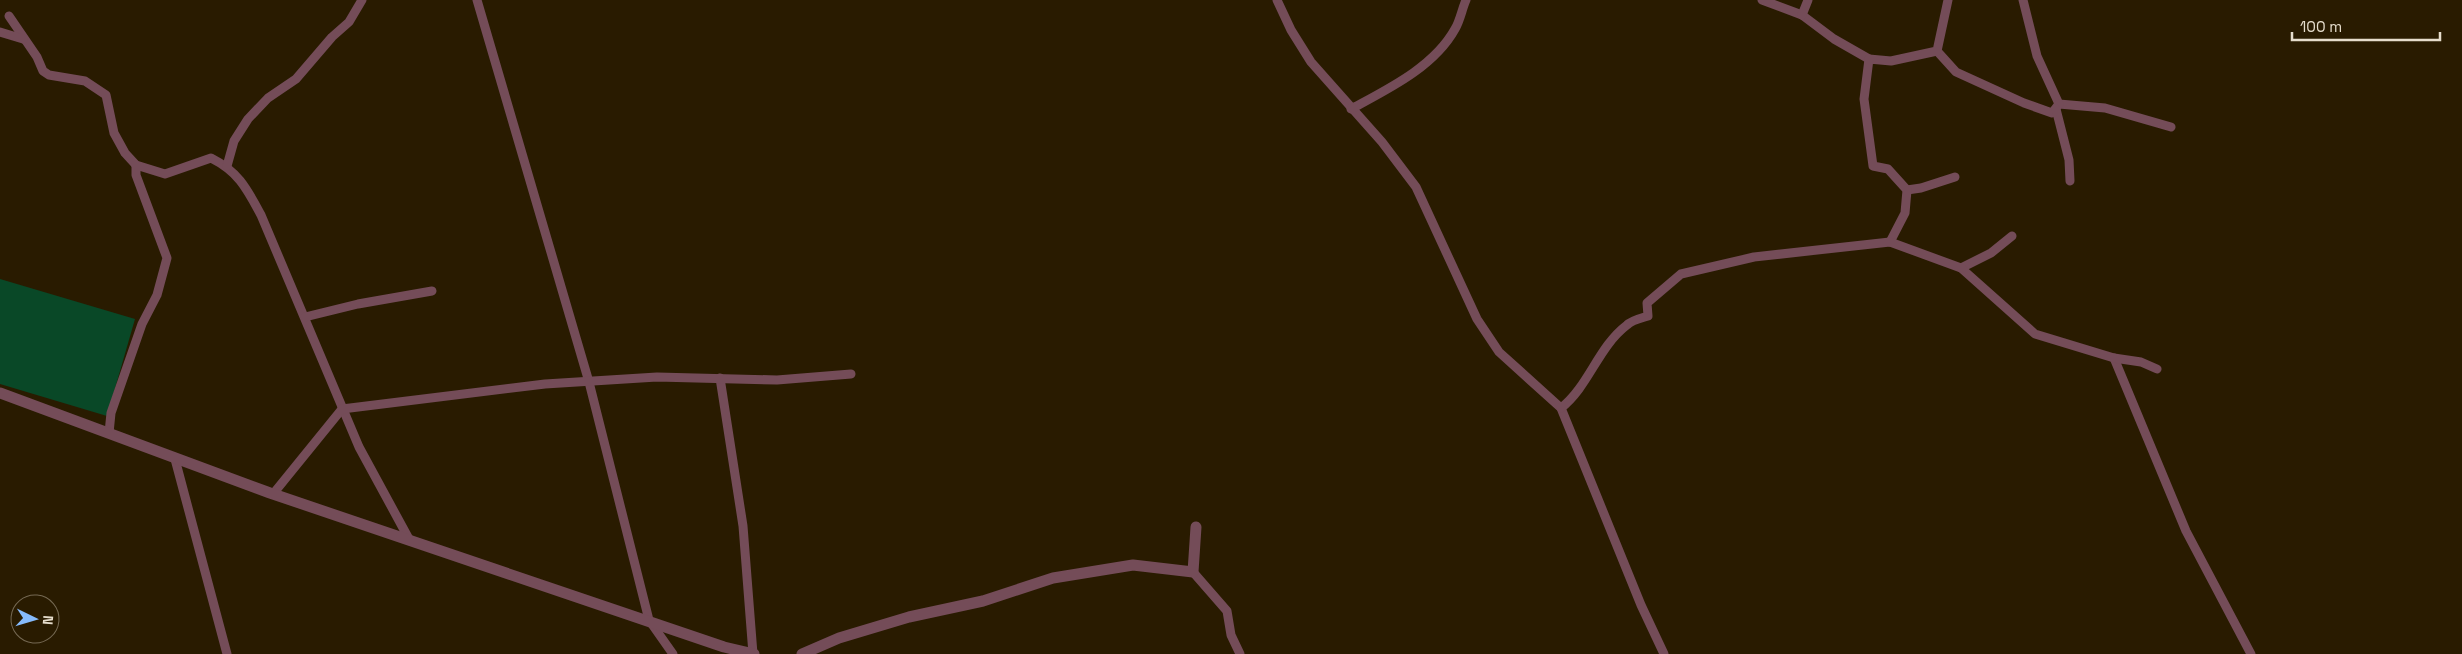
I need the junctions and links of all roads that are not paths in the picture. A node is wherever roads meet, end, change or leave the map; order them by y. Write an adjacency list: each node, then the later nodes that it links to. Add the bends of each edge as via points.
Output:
1 (362, 0): 19 (street, via 349,22 296,79 268,98 248,119 234,141)
2 (477, 0): 32 (street)
3 (1277, 0): 16 (street, via 1311,62)
4 (1466, 0): 16 (street, via 1456,29 1433,58)
5 (1762, 0): 9 (street)
6 (1808, 0): 9 (street)
7 (1948, 0): 13 (street)
8 (2023, 0): 15 (street, via 2037,56)
9 (1802, 15): 14 (street)
10 (9, 16): 12 (street)
11 (0, 32): 12 (street)
12 (26, 40): 18 (street, via 49,75 85,81 106,95 114,133)
13 (1937, 51): 14 (street, via 1891,60); 15 (street, via 1956,72 2052,113)
14 (1869, 59): 22 (street, via 1864,99 1874,166 1888,169)
15 (2057, 106): 17 (street, via 2105,108); 21 (street, via 2069,160)
16 (1351, 109): 34 (street, via 1382,142 1416,187 1477,319 1500,352)
17 (2171, 127)
18 (136, 166): 19 (street, via 165,174 211,158); 36 (street, via 136,176 167,258 157,295 142,324 111,413)
19 (228, 166): 27 (street, via 244,183 261,215)
20 (1955, 176): 22 (street)
21 (2070, 181)
22 (1908, 190): 24 (street, via 1905,213)
23 (2012, 236): 25 (street, via 1991,253)
24 (1890, 242): 25 (street); 34 (street, via 1754,257 1681,274 1647,303 1648,316 1627,324 1603,351 1572,399)
25 (1961, 268): 28 (street, via 2035,334)
26 (432, 291): 27 (street)
27 (305, 317): 35 (street)
28 (2114, 358): 29 (street, via 2141,362); 49 (street, via 2186,532)
29 (2157, 369)
30 (851, 374): 31 (street, via 777,380)
31 (720, 378): 32 (street); 45 (street, via 743,526)
32 (589, 382): 35 (street, via 545,384); 42 (street)
33 (0, 393): 36 (street)
34 (1561, 408): 48 (street)
35 (342, 409): 38 (street); 40 (street, via 359,448)
36 (109, 433): 37 (street)
37 (175, 459): 38 (street); 43 (street)
38 (273, 494): 40 (street)
39 (1196, 527): 41 (street)
40 (409, 539): 42 (street)
41 (1193, 572): 46 (street, via 1133,565 1053,578 983,601 909,617 839,638); 47 (street, via 1227,611 1231,635)
42 (649, 620): 44 (street); 45 (street)
43 (227, 654)
44 (674, 654)
45 (753, 654)
46 (802, 654)
47 (1240, 654)
48 (1664, 654)
49 (2251, 654)

